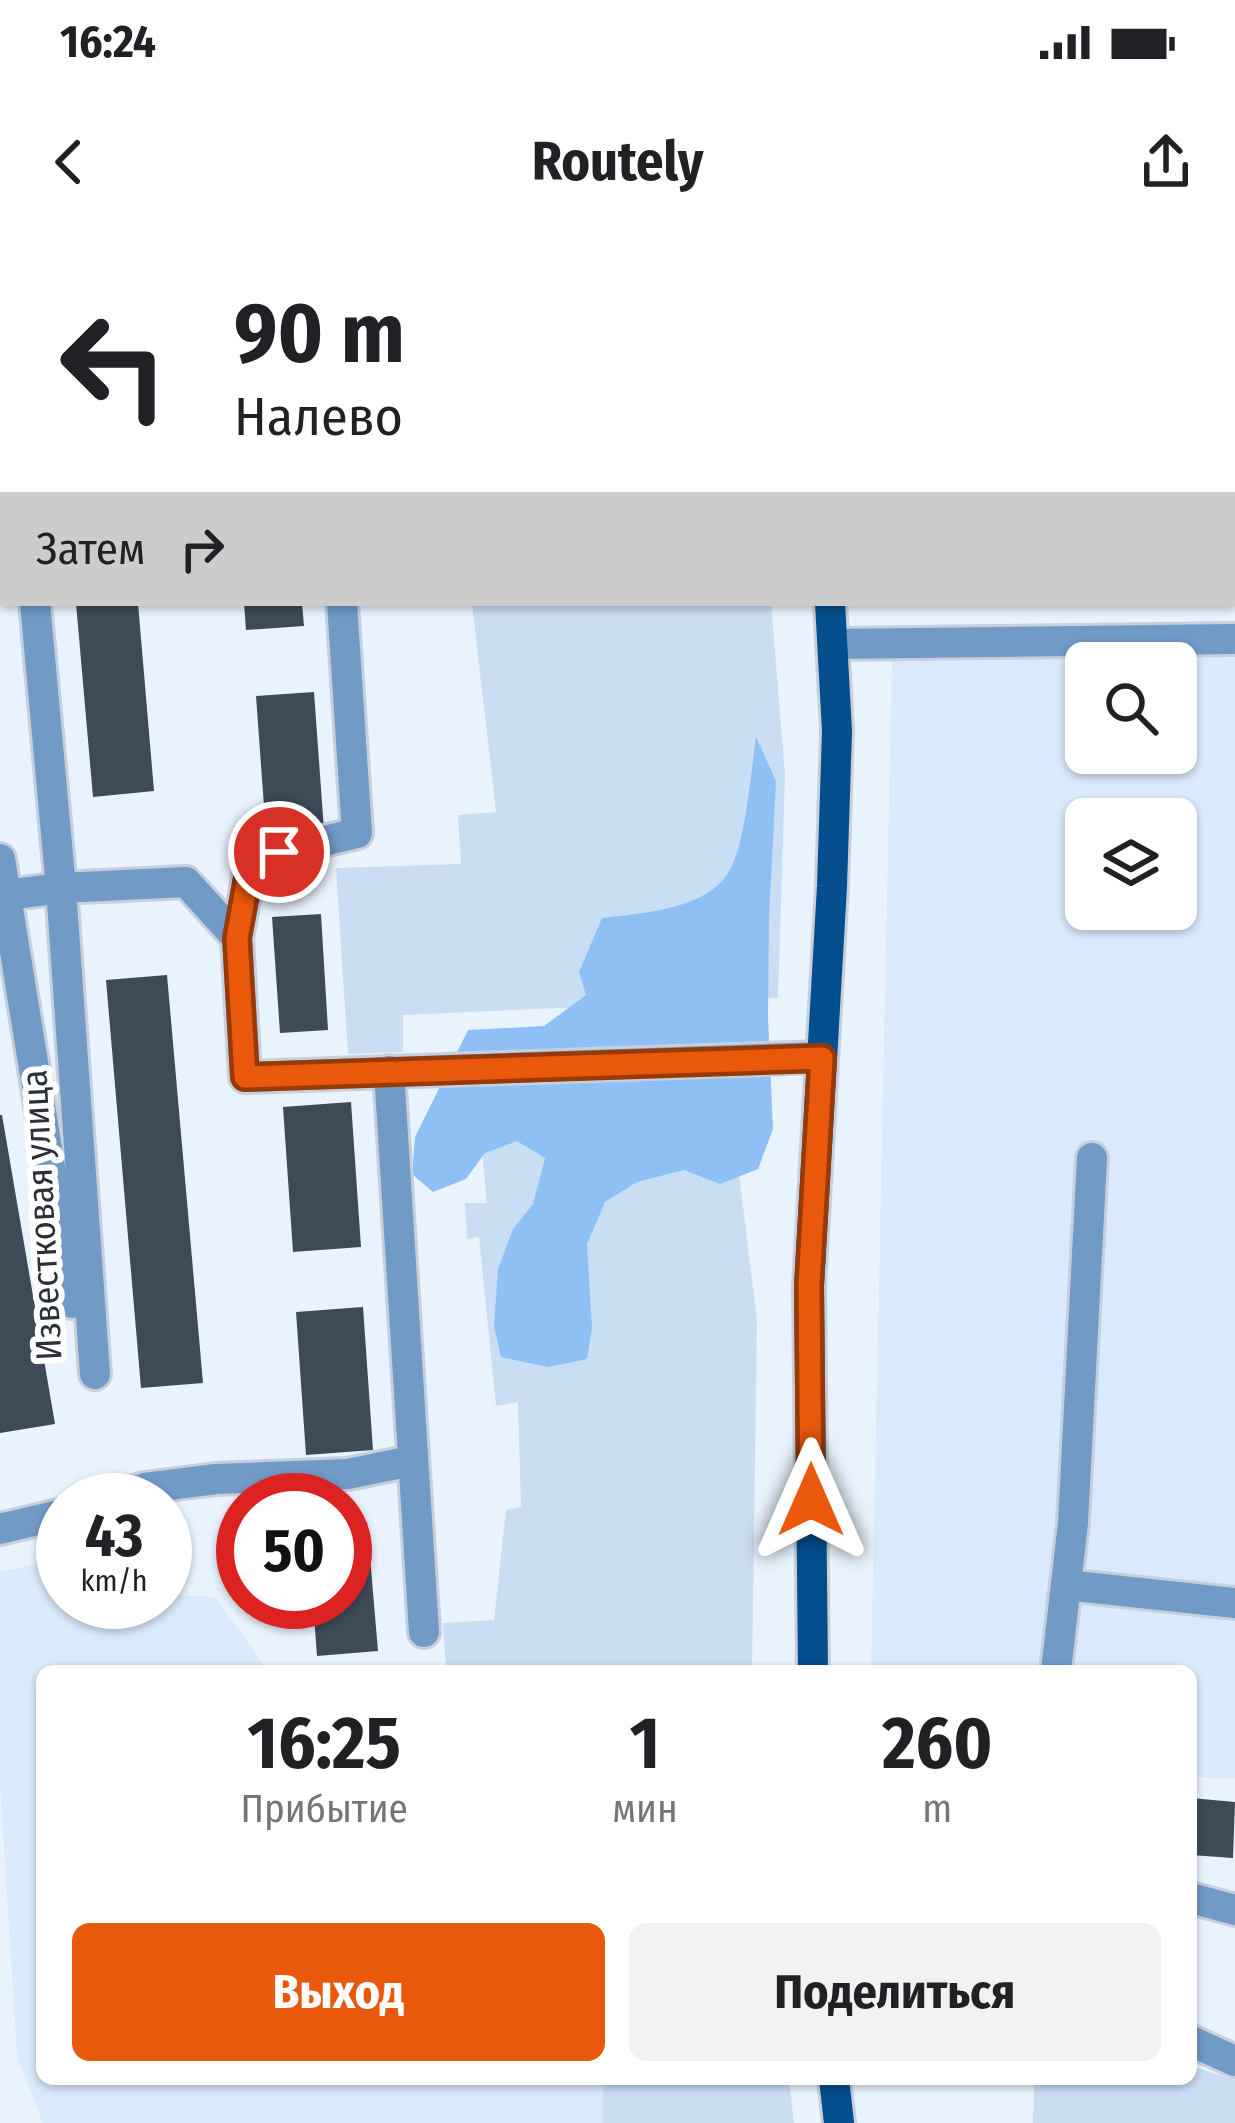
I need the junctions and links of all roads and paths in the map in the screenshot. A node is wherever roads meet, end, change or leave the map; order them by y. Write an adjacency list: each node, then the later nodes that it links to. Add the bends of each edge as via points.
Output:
1 (35, 606): 7 (street, Известковая улица)
2 (342, 606): 9 (street, via 357,832 279,852 248,878)
3 (830, 606): 5 (main road)
4 (1235, 639): 5 (street)
5 (833, 644): 10 (main road)
6 (0, 859): 8 (street, Известковая улица)
7 (61, 888): 8 (street); 8 (street, Известковая улица, via 94,1374 83,1370); 9 (street, via 186,882)
8 (6, 895)
9 (237, 938): 11 (street, via 245,1077)
10 (822, 1058): 11 (street); 20 (main road, via 809,1286)
11 (389, 1071): 13 (street)
12 (1092, 1158): 17 (street)
13 (412, 1461): 14 (street, via 348,1474); 19 (street)
14 (192, 1482)
15 (36, 1520): 16 (street)
16 (0, 1529)
17 (1066, 1585): 18 (street); 21 (street)
18 (1235, 1603)
19 (424, 1632)
20 (813, 1665)
21 (1057, 1665)
22 (1197, 1900): 23 (street)
23 (1235, 1910)
24 (1197, 2044): 25 (street)
25 (1235, 2061)
26 (835, 2085): 27 (main road)
27 (838, 2123)

